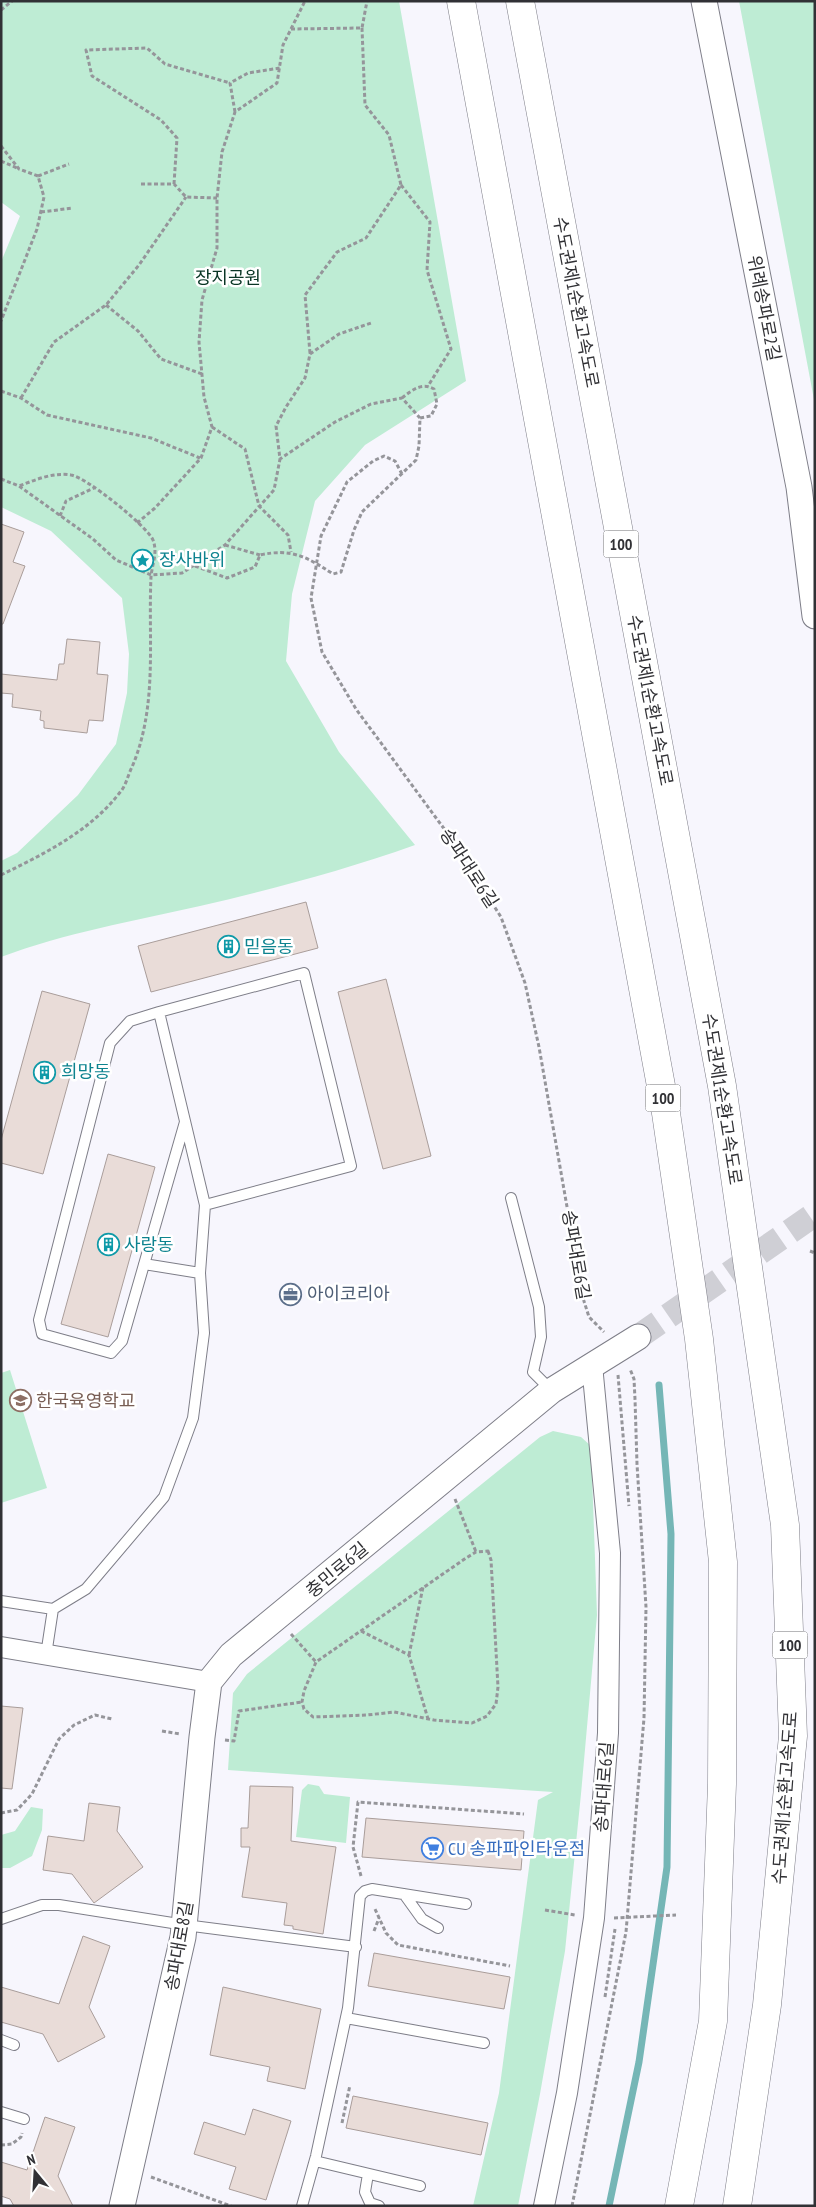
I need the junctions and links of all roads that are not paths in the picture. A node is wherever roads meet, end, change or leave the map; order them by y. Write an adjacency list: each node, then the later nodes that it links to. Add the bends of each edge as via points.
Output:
1 (461, 1): 39 (highway, 100, via 666,1112 699,1339 723,1562 722,1784 713,2021)
2 (520, 1): 40 (highway, 수도권제1순환고속도로 / 100, via 722,1086 785,1525 793,1736 767,2005)
3 (704, 1): 4 (street, 위례송파로2길)
4 (807, 485): 5 (street, 위례송파로2길)
5 (815, 616)
6 (159, 1012): 7 (lane); 9 (lane, via 304,973 349,1157 351,1166); 10 (lane, via 130,1021 110,1043 39,1320 42,1334 111,1353 122,1341)
7 (185, 1120): 9 (lane); 10 (lane)
8 (511, 1198): 14 (lane, via 539,1307 541,1336 533,1372)
9 (205, 1205): 11 (lane)
10 (144, 1264): 11 (lane)
11 (200, 1273): 16 (lane, via 204,1333 193,1418 164,1497 86,1589)
12 (629, 1342): 13 (street, 충민로6길)
13 (592, 1365): 14 (street, 충민로6길); 38 (street, 송파대로6길, via 610,1553 608,1733 594,1918 567,2093)
14 (551, 1391): 19 (street, 충민로6길, via 231,1655)
15 (1, 1601): 16 (lane)
16 (53, 1609): 18 (lane)
17 (1, 1648): 18 (street)
18 (46, 1655): 19 (street)
19 (209, 1682): 23 (street, 송파대로8길)
20 (404, 1894): 21 (lane); 24 (lane, via 422,1920); 25 (lane, via 372,1889 360,1896)
21 (466, 1904)
22 (1, 1919): 23 (lane, via 42,1905 59,1905)
23 (185, 1925): 25 (lane); 35 (street, 송파대로8길)
24 (438, 1928)
25 (356, 1947): 26 (lane)
26 (346, 2018): 28 (lane); 32 (lane)
27 (1, 2040): 29 (lane)
28 (484, 2043)
29 (14, 2045)
30 (1, 2112): 31 (lane)
31 (24, 2119)
32 (315, 2161): 33 (lane); 36 (lane)
33 (368, 2174): 34 (lane); 37 (lane, via 365,2192 370,2203)
34 (420, 2186)
35 (122, 2206)
36 (302, 2206)
37 (380, 2206)
38 (544, 2206)
39 (679, 2206)
40 (736, 2206)

